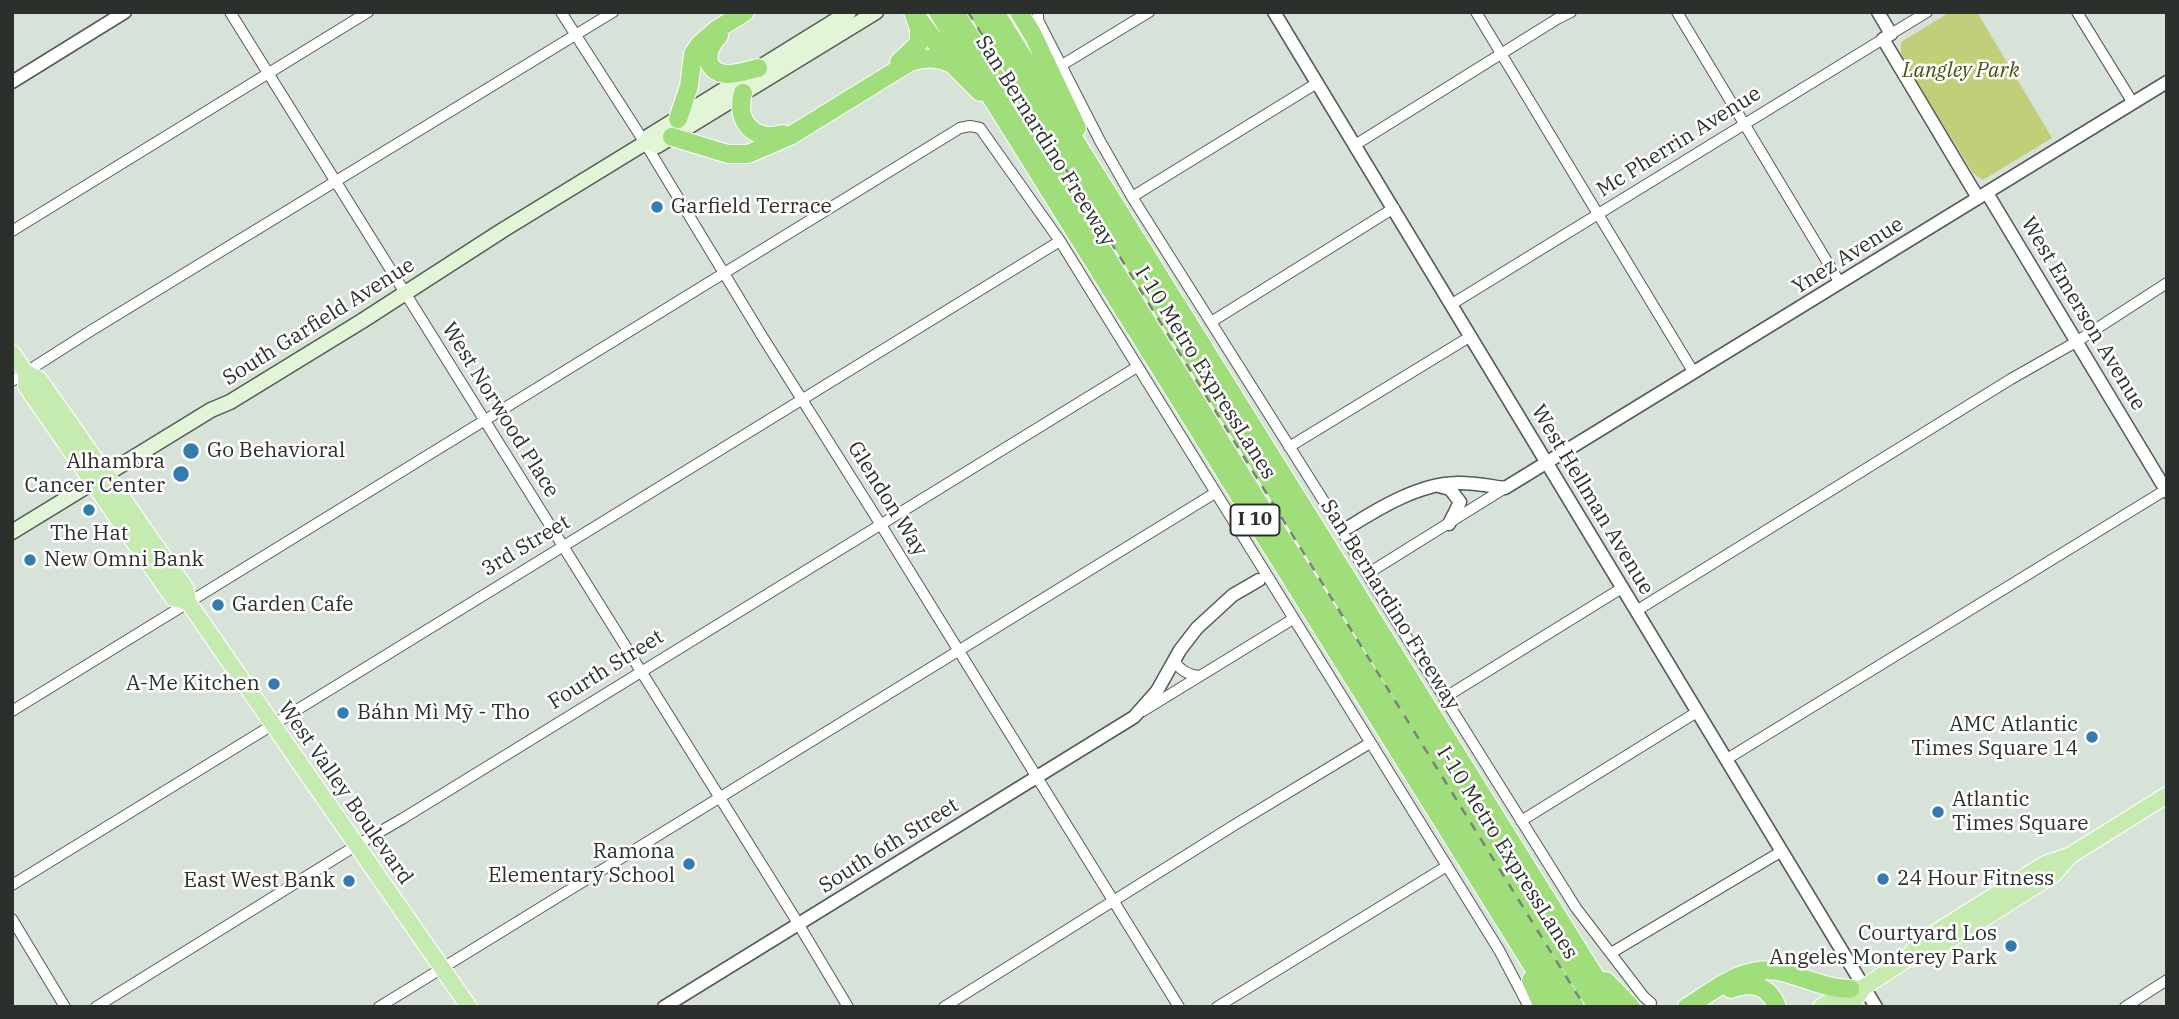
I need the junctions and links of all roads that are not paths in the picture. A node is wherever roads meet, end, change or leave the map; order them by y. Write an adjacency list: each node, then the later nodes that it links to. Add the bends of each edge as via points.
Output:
1 (125, 12): 34 (street)
2 (230, 12): 33 (street, West Norwood Place)
3 (368, 12): 33 (street)
4 (561, 12): 26 (street, Glendon Way)
5 (613, 12): 26 (street)
6 (745, 12): 40 (highway, via 716,30 693,54)
7 (755, 12): 32 (highway, via 721,33 708,55 713,68 723,74)
8 (849, 12): 32 (main road, South Garfield Avenue)
9 (876, 12): 37 (main road, South Garfield Avenue)
10 (913, 12): 30 (highway); 37 (highway, via 919,43 912,51 784,134 770,138 749,127 740,107)
11 (938, 12): 39 (highway, San Bernardino Freeway / I 10)
12 (955, 12): 126 (highway, I-10 Metro ExpressLanes)
13 (978, 12): 127 (highway, I-10 Metro ExpressLanes)
14 (995, 12): 45 (highway, San Bernardino Freeway / I 10)
15 (1019, 12): 27 (highway)
16 (1027, 12): 27 (highway)
17 (1038, 12): 31 (street)
18 (1149, 12): 31 (street)
19 (1274, 12): 36 (street, West Hellman Avenue)
20 (1476, 12): 29 (street)
21 (1571, 12): 29 (street)
22 (1677, 12): 41 (street)
23 (1878, 12): 28 (street, West Emerson Avenue)
24 (1927, 12): 28 (street, Mc Pherrin Avenue)
25 (2077, 12): 38 (street)
26 (577, 35): 43 (street, Glendon Way); 46 (street)
27 (1033, 35): 45 (highway, via 1074,119)
28 (1887, 37): 41 (street, Mc Pherrin Avenue); 47 (street, West Emerson Avenue)
29 (1501, 54): 44 (street); 50 (street)
30 (952, 64): 39 (highway); 42 (highway, via 937,57 910,62 790,136 748,154 728,154)
31 (1062, 65): 48 (street)
32 (758, 68): 40 (main road, South Garfield Avenue)
33 (269, 75): 46 (street, West Norwood Place); 51 (street)
34 (12, 82)
35 (2167, 82): 38 (street, Ynez Avenue)
36 (1317, 83): 44 (street, West Hellman Avenue); 48 (street)
37 (743, 93): 42 (main road, South Garfield Avenue)
38 (2133, 103): 47 (street, Ynez Avenue)
39 (1000, 112): 107 (highway, San Bernardino Freeway / I 10)
40 (678, 119): 43 (main road, South Garfield Avenue)
41 (1745, 124): 50 (street, Mc Pherrin Avenue); 54 (street)
42 (672, 137): 43 (main road, South Garfield Avenue, via 657,146)
43 (645, 143): 53 (street, Glendon Way); 56 (main road, South Garfield Avenue)
44 (1355, 145): 49 (street, West Hellman Avenue)
45 (1088, 162): 109 (highway, San Bernardino Freeway / I 10)
46 (336, 182): 56 (street, West Norwood Place); 64 (street)
47 (1983, 196): 54 (street, Ynez Avenue); 60 (street, West Emerson Avenue)
48 (1132, 197): 58 (street)
49 (1394, 208): 57 (street, West Hellman Avenue); 58 (street)
50 (1598, 214): 57 (street, Mc Pherrin Avenue); 63 (street)
51 (12, 231)
52 (1060, 241): 53 (street, via 980,128 971,126 960,128); 62 (street); 65 (street, 3rd Street)
53 (724, 274): 65 (street, Glendon Way); 66 (street)
54 (1840, 283): 63 (street, Ynez Avenue)
55 (2167, 283): 60 (street)
56 (405, 293): 66 (street, West Norwood Place); 69 (main road, South Garfield Avenue)
57 (1452, 304): 59 (street, West Hellman Avenue)
58 (1211, 322): 67 (street)
59 (1471, 336): 67 (street); 68 (street, West Hellman Avenue)
60 (2076, 342): 72 (street, West Emerson Avenue); 83 (street)
61 (12, 353): 64 (main road, West Valley Boulevard)
62 (1137, 367): 73 (street); 74 (street, Fourth Street)
63 (1694, 373): 68 (street, Ynez Avenue)
64 (19, 377): 69 (main road, West Valley Boulevard)
65 (802, 399): 74 (street, Glendon Way); 78 (street, 3rd Street)
66 (484, 421): 78 (street, West Norwood Place); 82 (street)
67 (1289, 447): 79 (street)
68 (1548, 463): 71 (street); 81 (street, West Hellman Avenue)
69 (99, 478): 77 (main road, South Garfield Avenue); 82 (main road, West Valley Boulevard, via 173,598)
70 (1439, 486): 71 (street, via 1467,483); 75 (street, via 1450,489 1460,502); 76 (street, via 1387,505)
71 (1505, 488): 75 (street)
72 (2166, 490): 95 (street)
73 (1215, 494): 84 (street); 85 (street)
74 (881, 524): 85 (street, Glendon Way); 87 (street, Fourth Street)
75 (1449, 524): 79 (street)
76 (1349, 527)
77 (12, 532)
78 (562, 546): 87 (street, West Norwood Place); 93 (street, 3rd Street)
79 (1367, 574): 89 (street)
80 (1259, 580): 86 (street, South 6th Street, via 1219,607)
81 (1622, 588): 83 (street, West Hellman Avenue); 89 (street)
82 (188, 603): 90 (street); 93 (main road, West Valley Boulevard)
83 (1636, 611): 91 (street, West Hellman Avenue)
84 (1293, 619): 88 (street, South 6th Street); 94 (street)
85 (958, 650): 96 (street, Glendon Way); 98 (street)
86 (1180, 650): 88 (street, via 1175,662 1179,668); 92 (street, South 6th Street, via 1157,691)
87 (641, 672): 98 (street, West Norwood Place); 100 (street, Fourth Street)
88 (1199, 676): 92 (street, South 6th Street)
89 (1444, 698): 99 (street)
90 (12, 710)
91 (1697, 712): 95 (street, West Hellman Avenue); 99 (street)
92 (1134, 717): 96 (street, South 6th Street)
93 (272, 725): 100 (main road, West Valley Boulevard); 103 (street, 3rd Street)
94 (1370, 743): 102 (street); 104 (street)
95 (1727, 759): 101 (street, West Hellman Avenue)
96 (1037, 777): 104 (street, Glendon Way); 106 (street, South 6th Street)
97 (2167, 795): 112 (main road, via 2071,855 2053,875 1924,956 1907,959)
98 (720, 798): 106 (street, West Norwood Place); 110 (street)
99 (1521, 821): 108 (street, via 1576,908)
100 (357, 845): 110 (main road, West Valley Boulevard); 115 (street, Fourth Street)
101 (1782, 851): 108 (street); 112 (street, West Hellman Avenue)
102 (1447, 866): 122 (street); 123 (street)
103 (12, 885)
104 (1114, 901): 120 (street); 121 (street, Glendon Way)
105 (12, 919): 114 (street)
106 (798, 924): 118 (street, South 6th Street); 119 (street, West Norwood Place)
107 (1510, 928): 124 (highway); 125 (highway, San Bernardino Freeway / I 10)
108 (1611, 953): 113 (street)
109 (1588, 965): 128 (highway, San Bernardino Freeway / I 10); 129 (highway)
110 (443, 968): 116 (street); 117 (main road, West Valley Boulevard)
111 (2167, 980): 136 (street)
112 (1857, 988): 130 (highway, via 1832,988 1776,971 1754,971); 133 (main road); 134 (main road, via 1855,1000); 135 (street, West Hellman Avenue)
113 (1651, 1003)
114 (65, 1007)
115 (96, 1007)
116 (379, 1007)
117 (469, 1007)
118 (664, 1007)
119 (848, 1007)
120 (944, 1007)
121 (1180, 1007)
122 (1217, 1007)
123 (1528, 1007)
124 (1543, 1007)
125 (1558, 1007)
126 (1575, 1007)
127 (1597, 1007)
128 (1614, 1007)
129 (1631, 1007)
130 (1687, 1007)
131 (1701, 1007): 132 (highway, via 1743,984 1768,992)
132 (1777, 1007)
133 (1821, 1007)
134 (1844, 1007)
135 (1876, 1007)
136 (2125, 1007)

